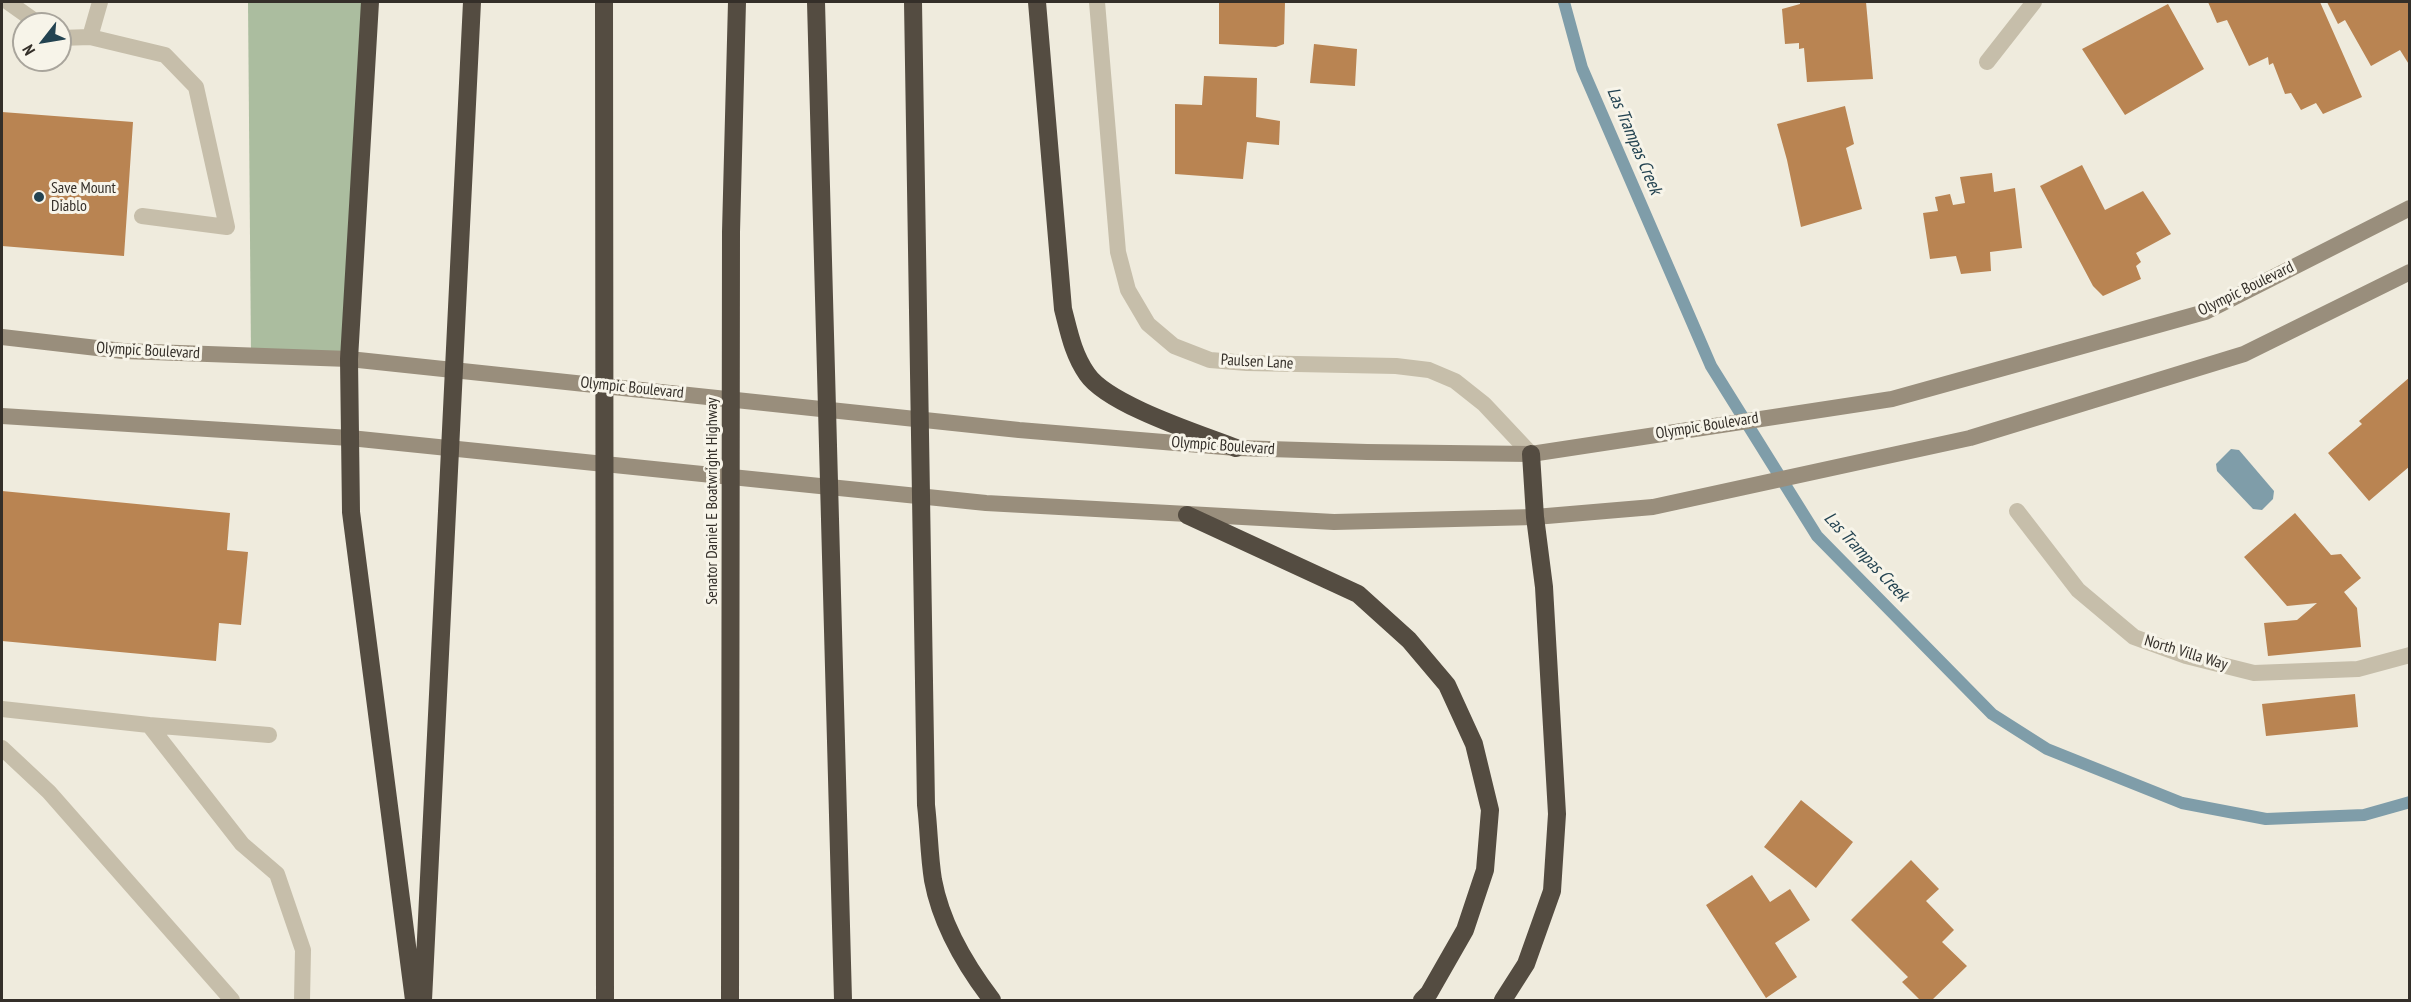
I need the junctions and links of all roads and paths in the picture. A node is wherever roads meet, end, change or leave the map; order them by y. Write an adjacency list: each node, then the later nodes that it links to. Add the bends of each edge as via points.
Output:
1 (8, 2): 12 (street)
2 (100, 2): 13 (street)
3 (370, 2): 20 (highway)
4 (472, 2): 36 (highway)
5 (604, 2): 37 (highway)
6 (737, 2): 38 (highway, Senator Daniel E Boatwright Highway, via 731,232)
7 (816, 2): 39 (highway)
8 (913, 2): 40 (highway, via 926,805 933,880 943,913 973,973)
9 (1037, 2): 23 (highway, via 1064,309 1071,346 1088,376 1116,398)
10 (1097, 2): 24 (street, Paulsen Lane, via 1118,252 1128,290 1148,324 1174,346 1210,360 1430,370 1455,381 1484,404)
11 (2034, 2): 15 (street)
12 (22, 12)
13 (90, 37): 14 (street); 17 (street, via 165,55 196,87 227,227)
14 (72, 38)
15 (1987, 62)
16 (2409, 207): 24 (main road, Olympic Boulevard, via 2205,312 1892,399)
17 (142, 216)
18 (2409, 272): 27 (main road, via 2244,354 1970,438 1653,507)
19 (2, 337): 20 (main road, Olympic Boulevard, via 123,351)
20 (349, 359): 22 (highway); 23 (main road, Olympic Boulevard, via 1019,430)
21 (2, 416): 22 (main road)
22 (350, 438): 26 (main road, via 986,503); 35 (highway, via 351,512)
23 (1236, 448): 24 (main road, Olympic Boulevard)
24 (1531, 454): 27 (highway)
25 (2017, 511): 28 (street, North Villa Way, via 2078,590 2134,637 2166,649 2254,673 2358,669)
26 (1187, 515): 27 (main road, via 1334,522); 41 (highway, via 1359,594 1409,640 1447,685 1474,744 1490,810 1485,870 1465,930 1430,993)
27 (1535, 517): 42 (highway, via 1544,587 1557,814 1552,891 1526,964)
28 (2409, 655)
29 (2, 709): 30 (street)
30 (149, 725): 31 (street); 34 (street, via 242,844 277,874 303,950)
31 (269, 735)
32 (2, 748): 33 (street, via 49,792)
33 (232, 1000)
34 (302, 1000)
35 (414, 1000)
36 (423, 1000)
37 (605, 1000)
38 (730, 1000)
39 (843, 1000)
40 (992, 1000)
41 (1422, 1000)
42 (1503, 1000)

